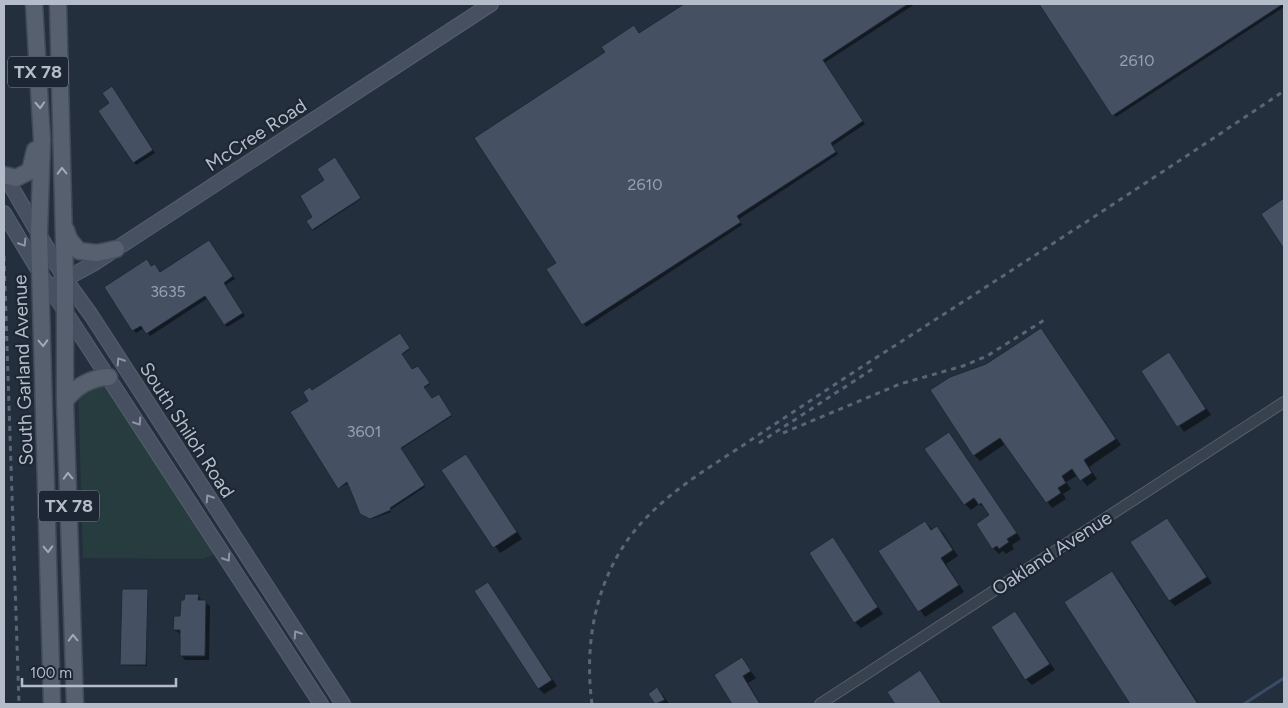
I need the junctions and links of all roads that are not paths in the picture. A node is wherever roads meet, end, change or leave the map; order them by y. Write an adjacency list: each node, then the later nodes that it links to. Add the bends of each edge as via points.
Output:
1 (34, 4): 6 (main road, South Garland Avenue / TX 78, one-way to 6)
2 (58, 4): 5 (main road, TX 78)
3 (69, 4): 5 (main road)
4 (491, 4): 11 (main road, McCree Road)
5 (61, 91): 9 (main road, TX 78, one-way to 5)
6 (42, 140): 7 (main road, via 35,149 30,171 16,178); 10 (main road, South Garland Avenue / TX 78)
7 (4, 174): 10 (main road, South Shiloh Road)
8 (4, 213): 12 (main road, one-way to 12)
9 (63, 220): 11 (main road, via 69,239 79,251); 13 (main road, TX 78)
10 (39, 233): 12 (main road, South Garland Avenue / TX 78); 13 (main road, South Shiloh Road)
11 (116, 249): 13 (main road, McCree Road)
12 (40, 273): 14 (main road, South Garland Avenue / TX 78)
13 (65, 279): 14 (main road, McCree Road); 15 (main road, TX 78); 19 (main road, South Shiloh Road, one-way to 13)
14 (46, 291): 15 (main road, South Shiloh Road); 23 (main road, South Garland Avenue / TX 78, one-way to 23)
15 (64, 308): 16 (main road, South Shiloh Road); 17 (main road, TX 78)
16 (109, 377): 17 (main road, via 87,382); 20 (main road, South Shiloh Road, one-way to 20)
17 (65, 402): 24 (main road, TX 78, one-way to 17)
18 (1284, 402): 27 (street, Oakland Avenue)
19 (308, 651): 20 (main road); 21 (main road, South Shiloh Road)
20 (293, 660): 22 (main road, South Shiloh Road)
21 (317, 664): 22 (main road); 26 (main road, South Shiloh Road)
22 (302, 674): 25 (main road, South Shiloh Road)
23 (52, 704)
24 (75, 704)
25 (322, 704)
26 (343, 704)
27 (820, 704)

